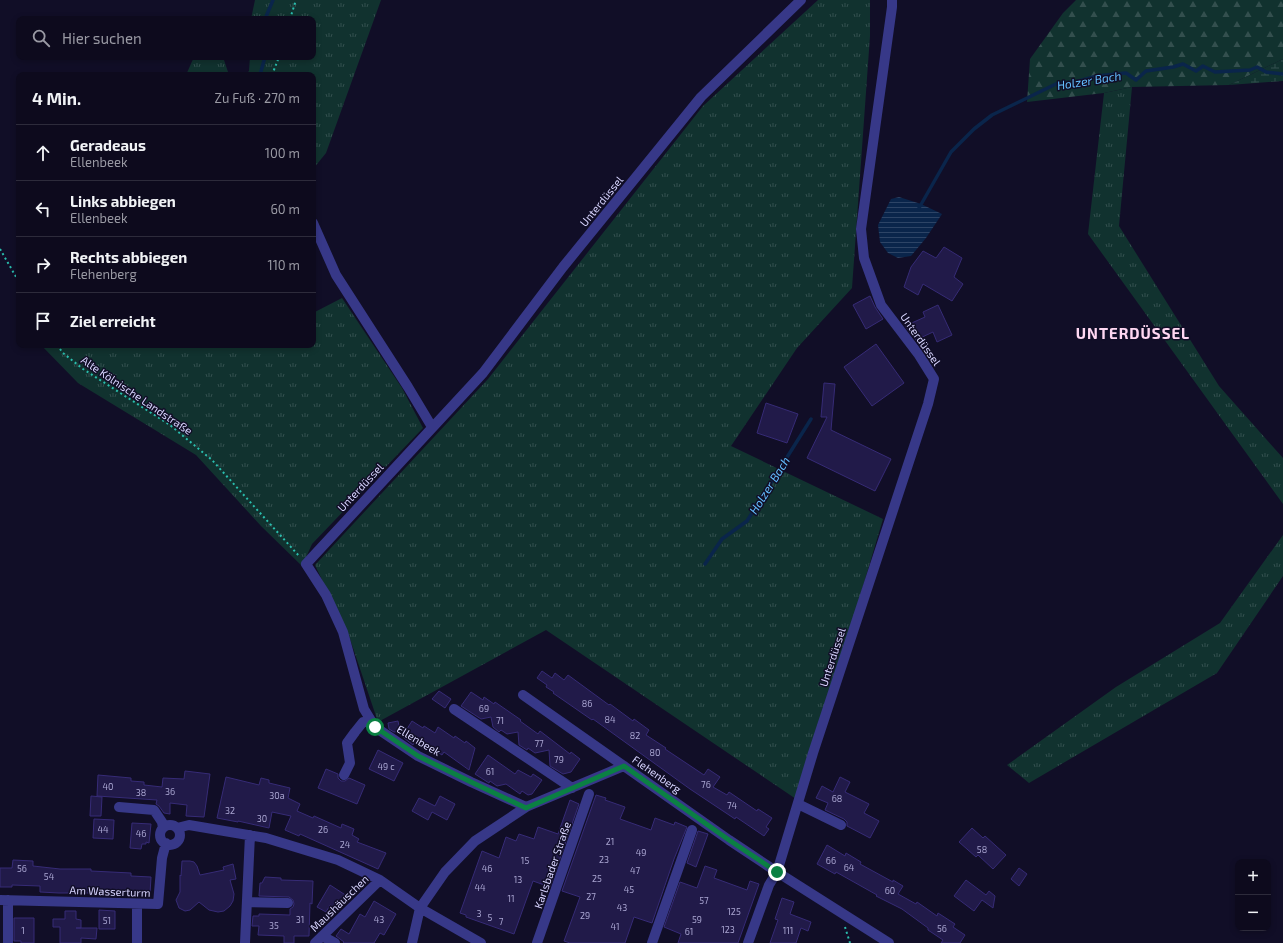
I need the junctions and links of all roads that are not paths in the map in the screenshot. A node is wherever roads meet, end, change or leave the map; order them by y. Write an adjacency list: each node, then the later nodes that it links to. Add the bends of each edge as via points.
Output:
1 (801, 0): 4 (street, Unterdüssel, via 701,97 563,267 483,373)
2 (892, 0): 13 (street, Unterdüssel, via 861,229 864,258 881,305 934,379)
3 (316, 230): 4 (street, via 336,275)
4 (432, 427): 5 (street, Unterdüssel)
5 (306, 564): 8 (street, Ellenbeek, via 326,595 343,632 364,709)
6 (523, 695): 9 (street, Flehenberg)
7 (454, 709): 11 (street)
8 (372, 722): 10 (street, via 363,722 347,743 350,763); 15 (street, Ellenbeek, via 375,727 418,756)
9 (624, 766): 11 (street); 22 (street, Flehenberg)
10 (344, 775)
11 (572, 788): 15 (street)
12 (588, 794): 36 (street, Karlsbader Straße)
13 (798, 804): 16 (street); 22 (street)
14 (119, 807): 17 (street, via 154,810)
15 (526, 808): 28 (street, via 475,841 445,872)
16 (841, 825)
17 (163, 828): 18 (street, via 170,825); 21 (street, via 160,835)
18 (177, 828): 20 (street, via 189,825); 21 (street, via 180,835 177,842 170,845)
19 (692, 830): 37 (street)
20 (250, 835): 23 (street, via 338,860); 25 (street)
21 (166, 843): 27 (street, Am Wasserturm, via 162,858 158,904)
22 (777, 872): 38 (street, via 769,885); 39 (street, Flehenberg)
23 (380, 880): 28 (street); 29 (street, Maushäuschen)
24 (4, 900): 27 (street, Am Wasserturm); 30 (street)
25 (247, 902): 26 (street); 32 (street)
26 (288, 903)
27 (137, 904): 31 (street)
28 (420, 908): 34 (street); 35 (street)
29 (318, 939): 33 (street)
30 (8, 943)
31 (137, 943)
32 (245, 943)
33 (335, 943)
34 (412, 943)
35 (481, 943)
36 (538, 943)
37 (652, 943)
38 (748, 943)
39 (888, 943)

